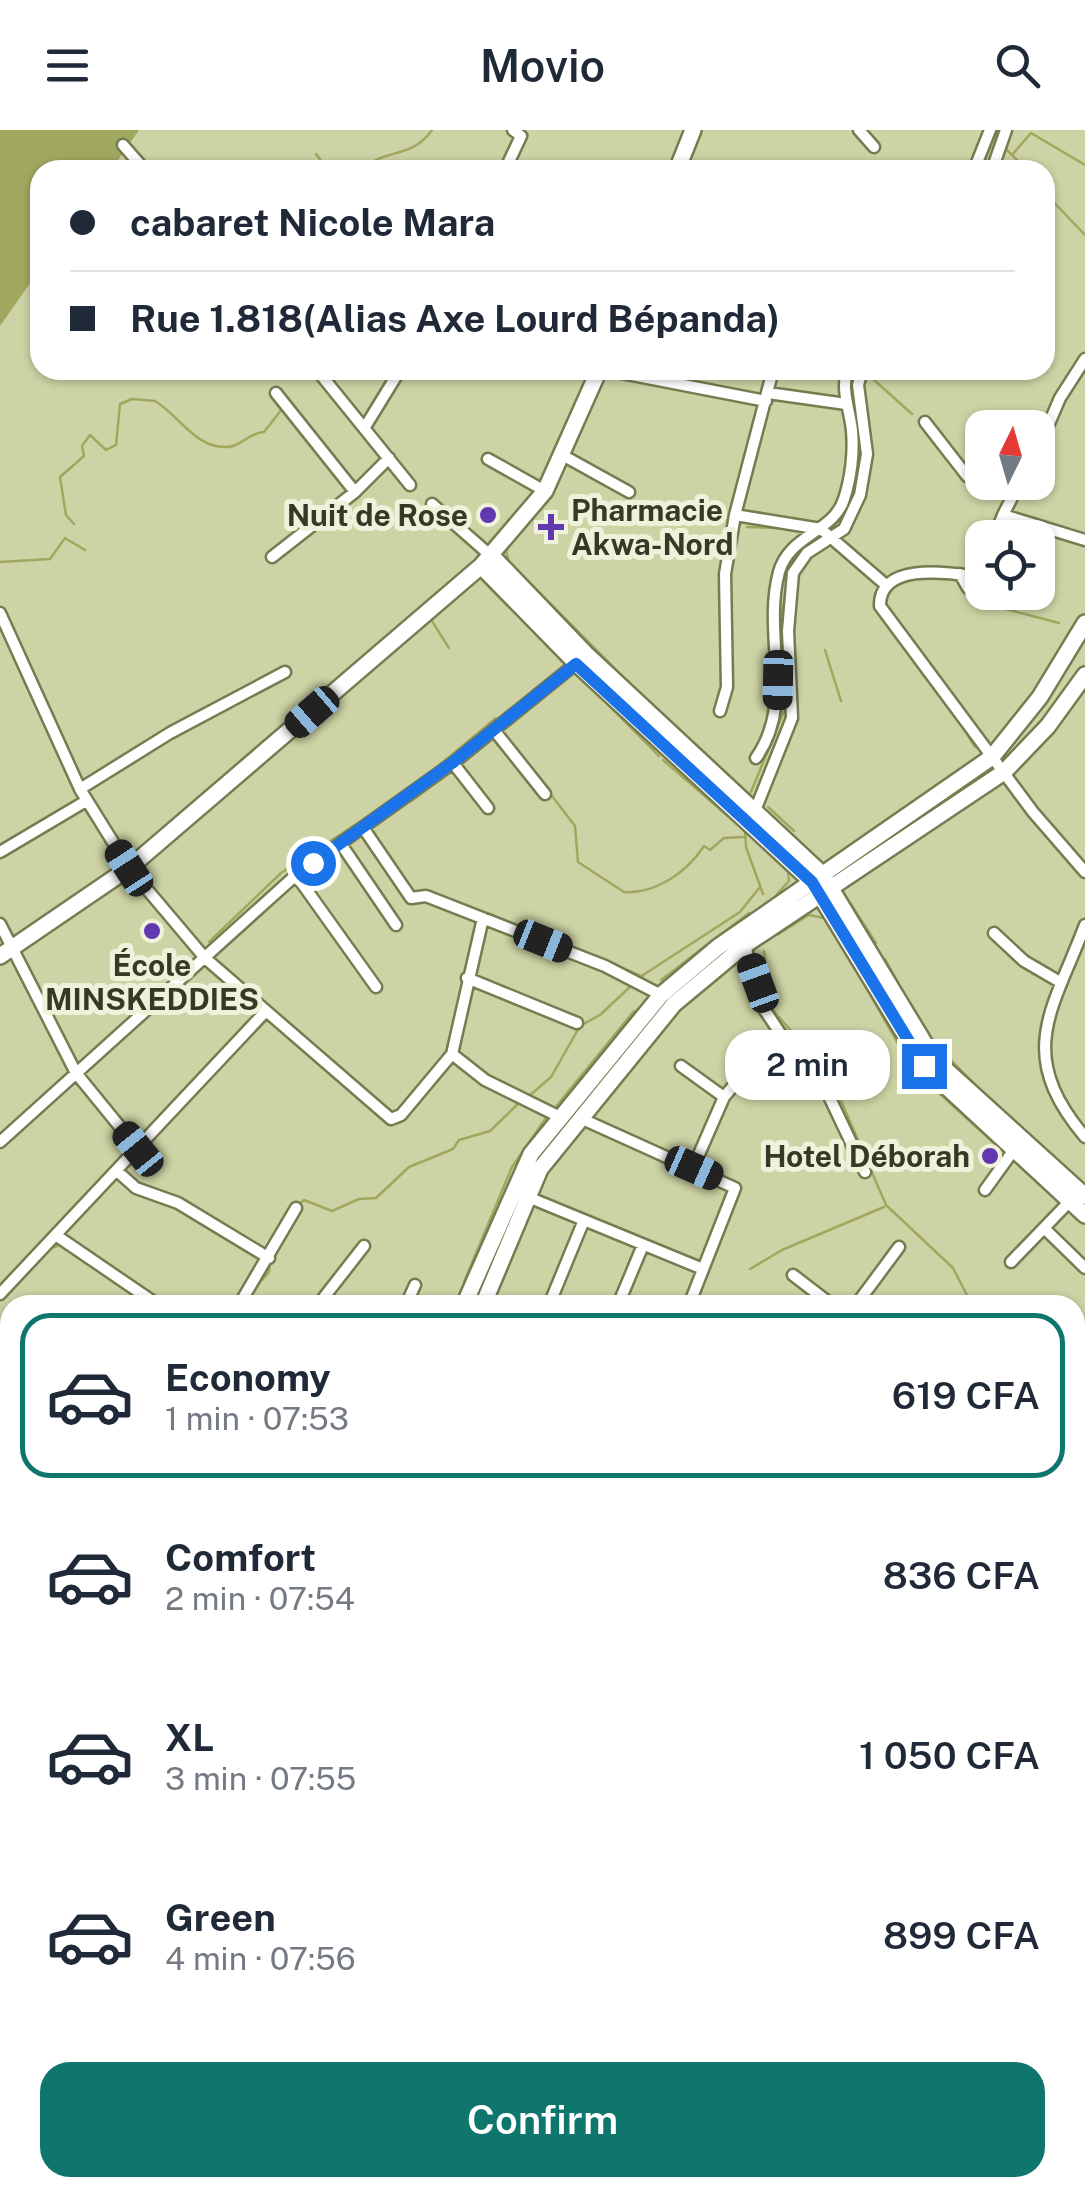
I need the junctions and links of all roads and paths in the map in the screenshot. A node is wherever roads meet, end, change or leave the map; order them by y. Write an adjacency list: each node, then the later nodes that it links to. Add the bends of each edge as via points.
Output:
1 (513, 130): 9 (street, via 521,136)
2 (693, 130): 10 (main road)
3 (859, 130): 7 (street)
4 (990, 130): 11 (street)
5 (1006, 130): 12 (street)
6 (123, 145): 8 (street)
7 (874, 147)
8 (136, 160)
9 (510, 160)
10 (681, 160)
11 (978, 160)
12 (996, 160)
13 (1085, 359): 24 (street)
14 (325, 380): 26 (street)
15 (394, 380): 26 (street)
16 (598, 380): 27 (main road)
17 (663, 380): 22 (street)
18 (771, 380): 22 (street)
19 (847, 380): 23 (street)
20 (859, 380): 40 (street, via 865,470 855,512)
21 (276, 393): 33 (street)
22 (767, 397): 23 (street); 37 (street)
23 (846, 404): 40 (street, via 852,450 843,503)
24 (1055, 410)
25 (925, 422): 30 (street)
26 (365, 427): 28 (street)
27 (564, 456): 32 (main road); 34 (street)
28 (390, 458): 31 (street); 33 (street)
29 (488, 459): 32 (street)
30 (965, 472)
31 (410, 485)
32 (545, 491): 43 (main road)
33 (355, 492): 42 (street)
34 (630, 492)
35 (1009, 500): 38 (street)
36 (432, 504): 43 (street)
37 (736, 515): 40 (street); 53 (street, via 725,574 727,687)
38 (1002, 515): 39 (street); 41 (street)
39 (1000, 520)
40 (826, 532): 47 (street); 56 (street, via 792,548 779,573 773,621 778,700); 62 (street, via 793,573 792,718)
41 (1085, 540)
42 (272, 556)
43 (486, 561): 50 (main road); 66 (main road)
44 (960, 574): 45 (street); 46 (street); 47 (street, via 916,574)
45 (965, 574)
46 (965, 583)
47 (888, 586): 55 (street, via 880,606)
48 (0, 612): 60 (street)
49 (1085, 624): 55 (main road)
50 (581, 659): 54 (street); 62 (main road); 67 (main road)
51 (285, 672): 60 (street, via 170,733)
52 (1083, 683): 58 (main road)
53 (720, 711)
54 (494, 730): 57 (street); 59 (street)
55 (992, 757): 58 (street); 70 (main road)
56 (756, 758)
57 (452, 763): 61 (street); 63 (street)
58 (1004, 772): 68 (street); 70 (main road)
59 (545, 794)
60 (83, 795): 65 (street); 66 (street)
61 (488, 808)
62 (756, 808): 70 (main road)
63 (364, 829): 64 (street); 73 (street, via 411,898 426,896)
64 (341, 844): 69 (street); 76 (street)
65 (0, 852)
66 (129, 868): 79 (main road); 80 (street)
67 (798, 868): 70 (main road); 71 (main road)
68 (1085, 872)
69 (296, 875): 80 (street); 83 (street)
70 (822, 885): 71 (main road); 72 (main road); 103 (main road, via 934,1059)
71 (794, 904): 72 (main road); 78 (main road); 84 (main road, via 695,964)
72 (833, 916): 97 (main road, via 924,1066)
73 (483, 918): 81 (street); 84 (street)
74 (0, 924): 79 (street)
75 (1085, 924): 82 (street)
76 (396, 925)
77 (994, 933): 82 (street)
78 (745, 945): 93 (main road, via 674,1004); 100 (street, via 766,1015 818,1072)
79 (6, 953): 90 (street)
80 (205, 958): 85 (street); 90 (street)
81 (467, 978): 86 (street); 87 (street)
82 (1060, 982): 94 (street, via 1044,1033 1048,1072)
83 (376, 987)
84 (661, 995): 92 (main road)
85 (265, 1012): 87 (street, via 391,1119); 96 (street)
86 (576, 1023)
87 (452, 1054): 92 (street, via 484,1080)
88 (681, 1066): 91 (street)
89 (745, 1072): 91 (street)
90 (76, 1073): 95 (street); 96 (street)
91 (724, 1097): 98 (street)
92 (554, 1113): 102 (main road, via 531,1154)
93 (580, 1118): 98 (street); 102 (main road)
94 (1085, 1137)
95 (0, 1142)
96 (138, 1149): 99 (street)
97 (1012, 1151): 101 (street); 103 (main road)
98 (694, 1168): 115 (street, via 735,1188)
99 (117, 1172): 108 (street); 112 (street)
100 (865, 1172)
101 (986, 1190)
102 (520, 1193): 106 (street); 123 (main road); 124 (main road)
103 (1077, 1199): 105 (main road); 107 (street)
104 (296, 1208): 112 (street)
105 (1085, 1215)
106 (584, 1220): 109 (street); 125 (street)
107 (1044, 1228): 113 (street); 114 (street)
108 (57, 1236): 118 (street); 119 (street)
109 (643, 1244): 115 (street); 126 (street)
110 (364, 1246): 121 (street)
111 (899, 1247): 129 (street)
112 (269, 1258): 120 (street)
113 (1011, 1262)
114 (1085, 1268)
115 (702, 1270): 127 (street)
116 (792, 1275): 128 (street)
117 (415, 1285): 122 (street)
118 (0, 1294)
119 (143, 1295)
120 (245, 1295)
121 (326, 1295)
122 (410, 1295)
123 (469, 1295)
124 (486, 1295)
125 (553, 1295)
126 (622, 1295)
127 (693, 1295)
128 (819, 1295)
129 (863, 1295)

